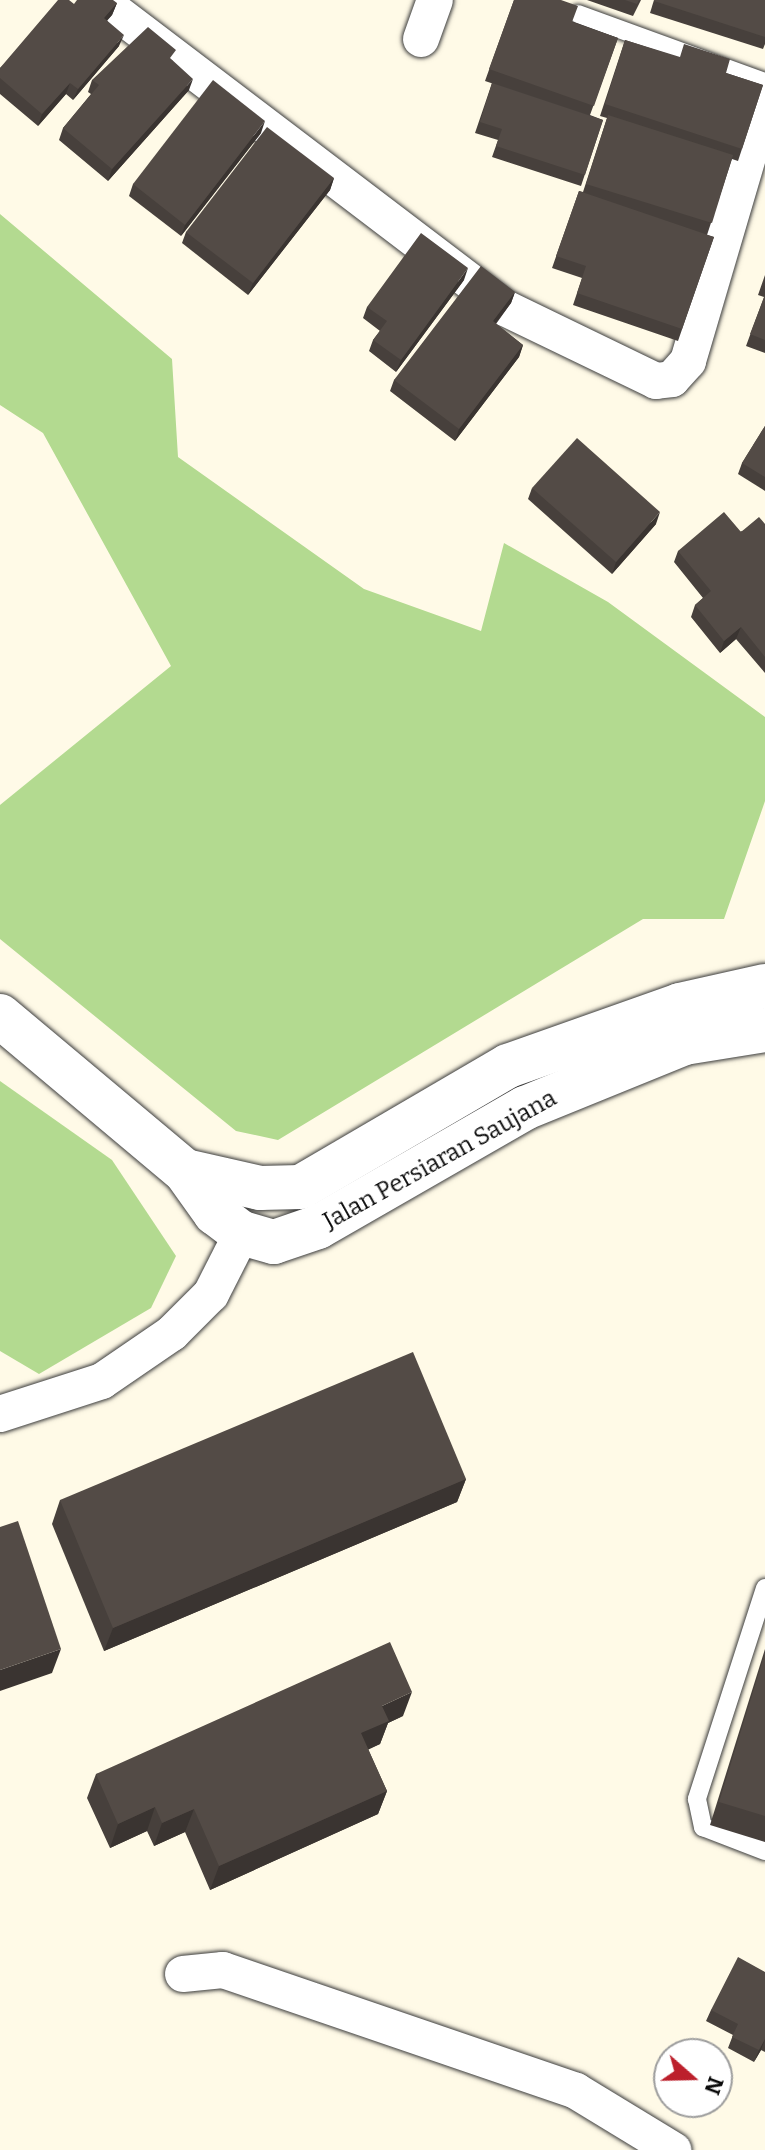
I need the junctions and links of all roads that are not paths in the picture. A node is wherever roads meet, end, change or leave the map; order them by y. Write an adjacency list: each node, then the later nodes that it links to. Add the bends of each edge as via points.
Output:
1 (100, 0): 6 (street, via 505,308 656,381 672,379 688,361)
2 (435, 0): 4 (street)
3 (578, 14): 5 (lane)
4 (421, 39)
5 (765, 82)
6 (765, 100)
7 (765, 986): 10 (street, Jalan Persiaran Saujana, via 680,1005 508,1066 301,1187 260,1188)
8 (0, 1016): 10 (street, Jalan Persiaran Saujana)
9 (765, 1030): 11 (street, Jalan Persiaran Saujana, via 684,1043 525,1108 294,1239)
10 (185, 1171): 11 (street, Jalan Persiaran Saujana, via 215,1213)
11 (242, 1233): 12 (street, via 211,1294 172,1333 102,1381)
12 (0, 1414)
13 (765, 1588): 14 (lane, via 697,1799 703,1827)
14 (765, 1851)
15 (183, 1974): 16 (street, via 223,1970 576,2091)
16 (673, 2150)

